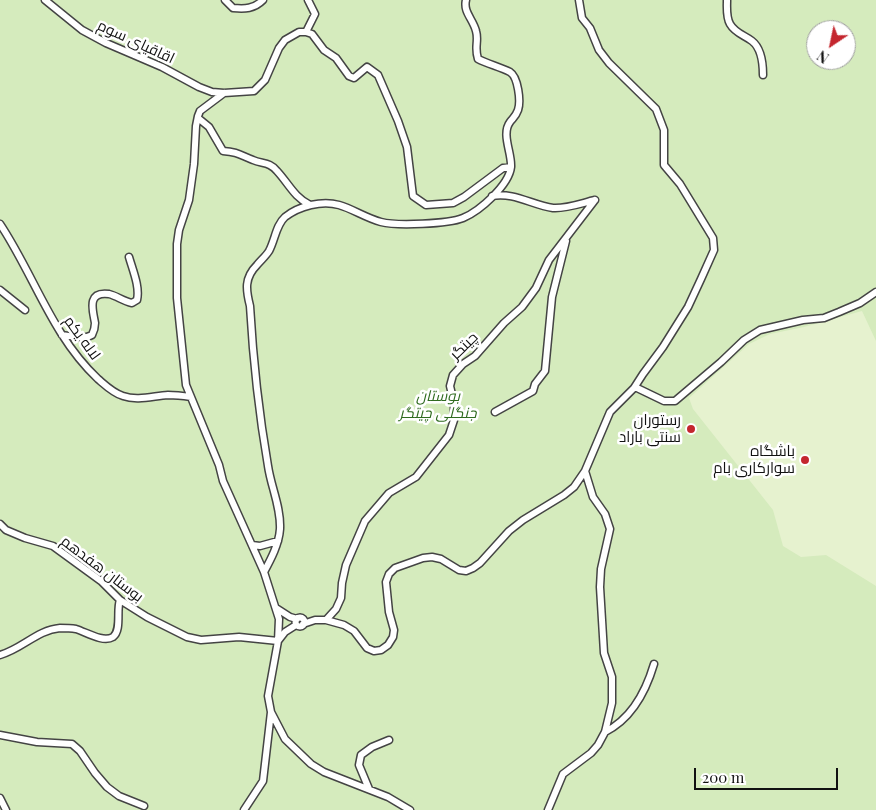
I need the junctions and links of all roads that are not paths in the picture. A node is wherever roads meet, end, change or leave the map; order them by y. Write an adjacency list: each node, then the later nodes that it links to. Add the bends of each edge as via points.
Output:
1 (45, 0): 10 (street, اقاقیای سوم, via 82,30 106,43 162,67 199,88)
2 (225, 0): 3 (street, via 232,8 249,9)
3 (264, 0)
4 (308, 0): 8 (street, via 315,14)
5 (466, 0): 12 (street, via 467,14 476,31 478,59 511,72 516,78 519,108 506,132)
6 (579, 0): 22 (street, via 582,18 599,50 656,109 664,130 664,165 680,184 713,238 714,250 688,306)
7 (727, 0): 9 (street, via 729,22 758,48)
8 (306, 32): 10 (street, اقاقیای سوم, via 293,34 286,40 264,80 254,91); 12 (street, via 336,58 349,76 354,78 367,67 378,75 407,147 413,196 419,201 426,205 453,203 503,168)
9 (763, 75)
10 (224, 93): 11 (street, via 200,111)
11 (198, 118): 14 (street, via 209,127 223,151 270,164 292,191); 23 (street, via 189,200 177,244 177,298 186,385)
12 (511, 167): 13 (street, via 502,186)
13 (492, 196): 14 (street, via 462,218 409,224 381,222 337,204); 16 (street, چیتگر, via 513,196 550,208 595,200)
14 (310, 205): 27 (street, via 284,218 267,254 247,278 246,292 267,458 280,513)
15 (0, 224): 21 (street, لاله یکم)
16 (566, 238): 24 (street, via 552,298 545,371 533,391); 32 (street, چیتگر, via 549,260 522,308 453,375 450,386 454,420 449,435 416,477 389,493 365,521 346,566 341,598)
17 (129, 257): 21 (street, via 137,287 136,300 97,296 92,307 95,323 92,335 82,338)
18 (0, 290): 20 (street)
19 (876, 292): 22 (street, via 860,303 824,318 760,330 744,340 675,401 664,401)
20 (25, 310)
21 (62, 335): 23 (street, لاله یکم, via 92,374 122,396)
22 (636, 387): 25 (street, via 610,412)
23 (191, 397): 28 (street)
24 (495, 412)
25 (585, 471): 32 (street, via 564,495 509,531 473,568 458,570 432,557 395,568 386,582 393,637 381,650 367,648 354,631); 38 (street, via 593,497 609,521 610,529 600,587 604,652 612,677)
26 (0, 524): 30 (street, بوستان هفدهم, via 25,538 53,546 101,581)
27 (278, 540): 28 (street); 29 (street)
28 (252, 545): 29 (street)
29 (264, 572): 31 (street)
30 (120, 600): 34 (street, بوستان هفدهم, via 187,637); 35 (street, via 117,631 110,638 70,628 50,629)
31 (276, 608): 33 (street); 34 (street)
32 (326, 620): 33 (street)
33 (299, 622): 34 (street)
34 (278, 641): 37 (street, via 268,696)
35 (0, 655)
36 (654, 664): 38 (street, via 630,712 618,726)
37 (271, 712): 41 (street, via 285,739 311,764); 46 (street, via 263,781)
38 (605, 732): 48 (street, via 591,752 563,774)
39 (0, 735): 43 (street, via 72,744 107,787 119,796)
40 (389, 740): 41 (street, via 361,755 359,765)
41 (369, 789): 44 (street)
42 (0, 798): 45 (street)
43 (144, 806)
44 (402, 808): 47 (street)
45 (6, 810)
46 (244, 810)
47 (410, 810)
48 (548, 810)

